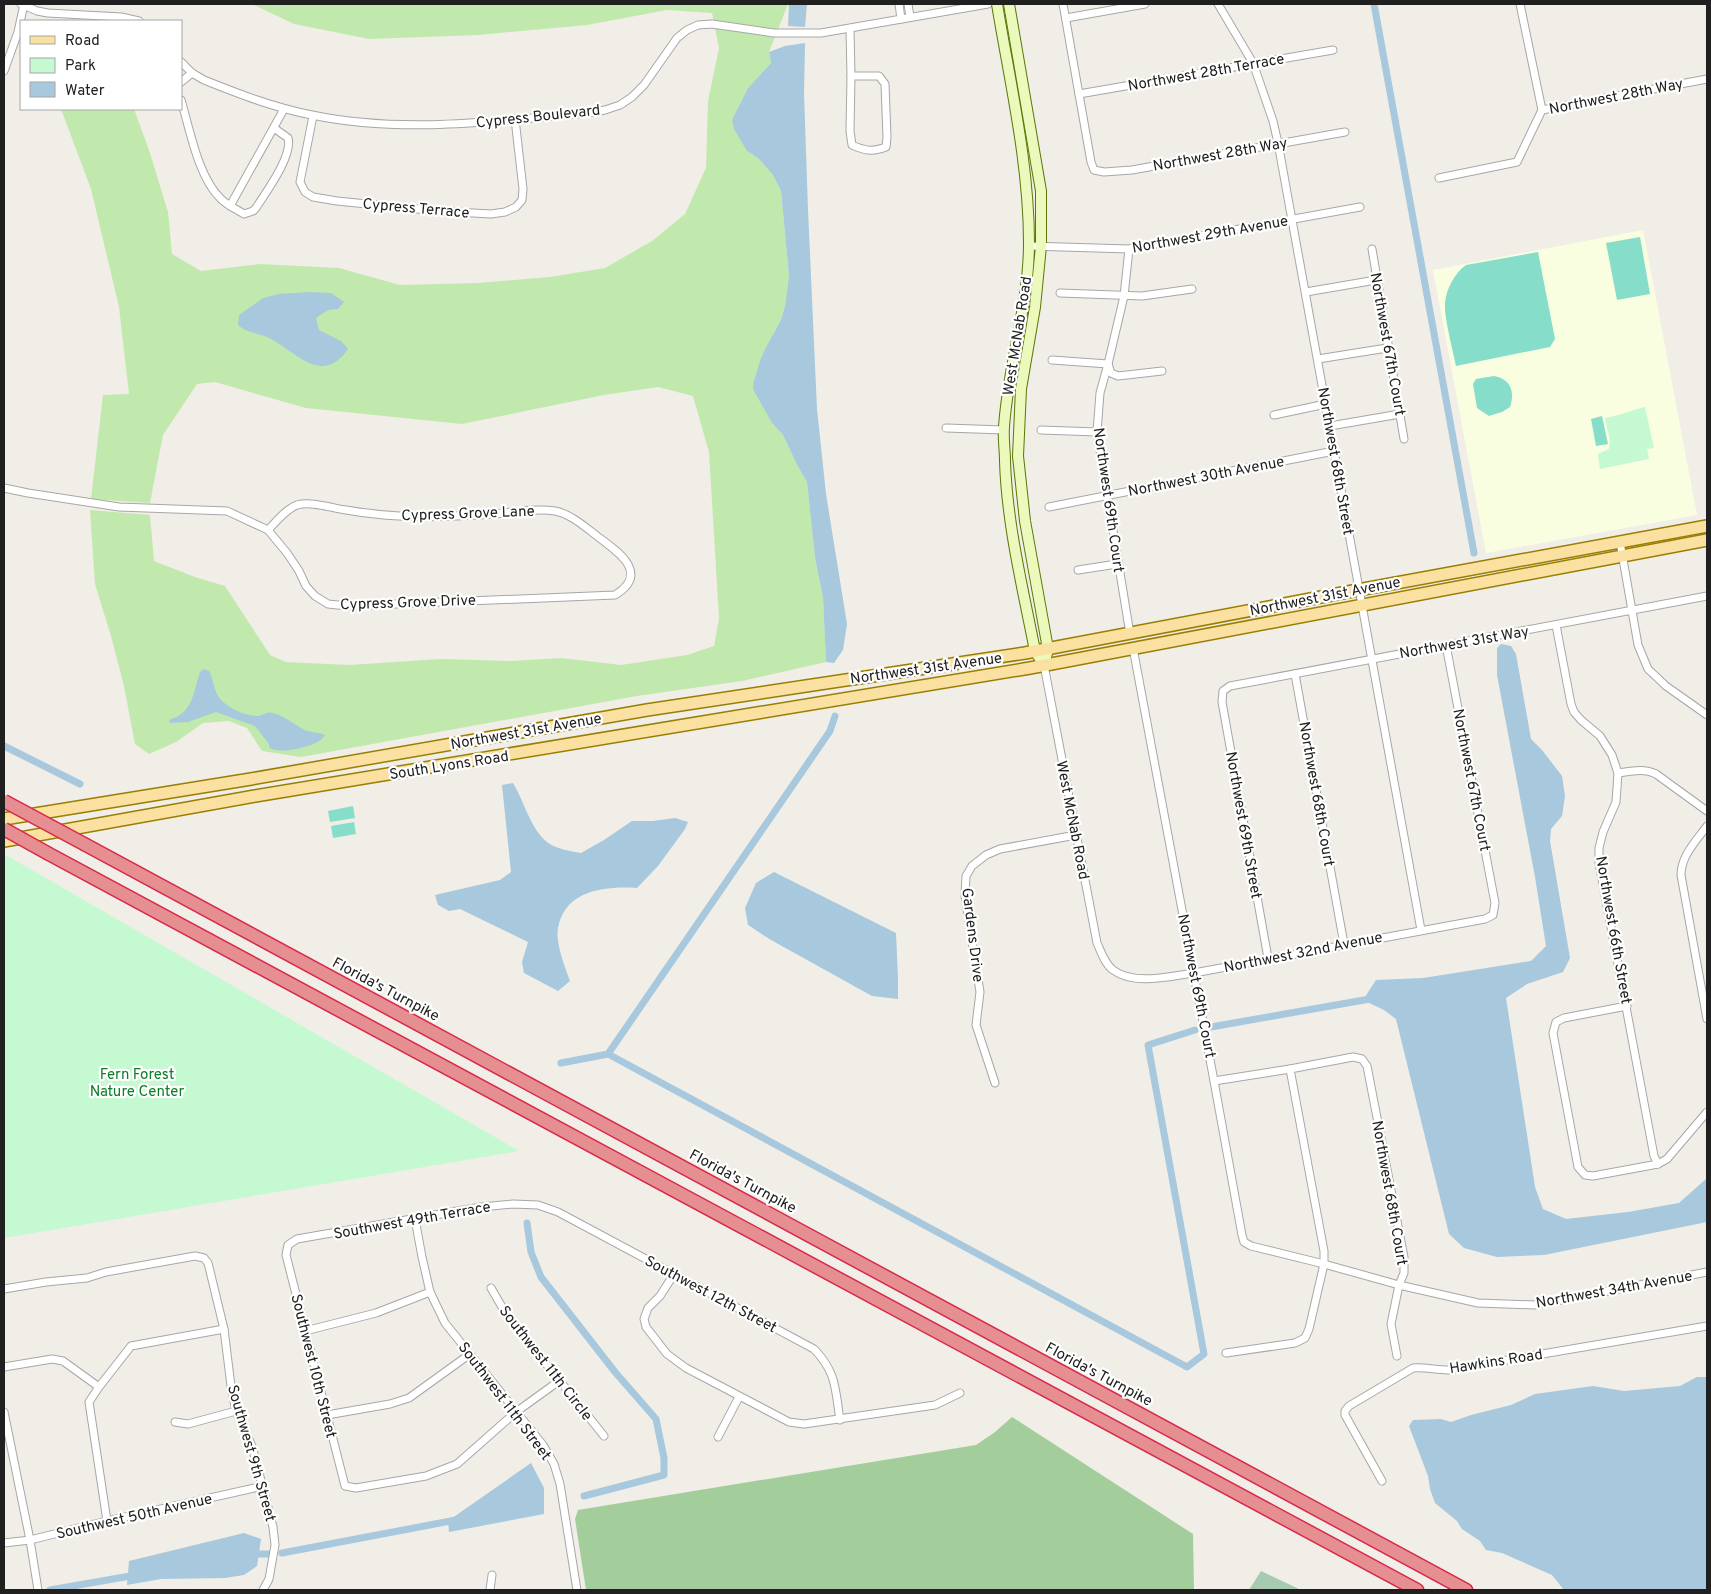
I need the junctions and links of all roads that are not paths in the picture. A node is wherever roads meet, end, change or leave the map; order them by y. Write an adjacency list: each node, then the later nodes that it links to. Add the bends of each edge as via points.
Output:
1 (23, 4): 14 (street); 15 (street, via 48,13 121,16)
2 (899, 4): 13 (street)
3 (908, 4): 11 (street)
4 (988, 4): 11 (street, Cypress Boulevard)
5 (996, 4): 39 (main road, West McNab Road, via 1028,192)
6 (1009, 4): 40 (main road, West McNab Road, via 1041,191)
7 (1063, 4): 12 (street)
8 (1145, 4): 12 (street)
9 (1218, 4): 20 (street, Northwest 68th Street)
10 (1520, 4): 29 (street)
11 (910, 17): 13 (street, Cypress Boulevard)
12 (1066, 18): 26 (street)
13 (901, 19): 17 (street, Cypress Boulevard)
14 (20, 20)
15 (135, 20)
16 (20, 21): 21 (street)
17 (850, 29): 23 (street); 31 (street, Cypress Boulevard, via 801,34 712,24 698,26 677,38 644,85 620,104 588,113)
18 (1333, 50): 20 (street, Northwest 28th Terrace)
19 (182, 63): 22 (street, Cypress Boulevard)
20 (1253, 63): 26 (street, Northwest 28th Terrace); 34 (street, Northwest 68th Street)
21 (4, 71)
22 (192, 73): 25 (street); 28 (street, Cypress Boulevard, via 241,95)
23 (851, 76): 23 (street, via 852,145 868,151 886,147 885,84 879,76)
24 (1707, 79): 29 (street, Northwest 28th Way)
25 (182, 81)
26 (1079, 94): 34 (street, Northwest 28th Way, via 1094,170 1132,170)
27 (182, 103): 36 (street, via 201,166 213,190)
28 (284, 109): 30 (street, Cypress Boulevard); 32 (street)
29 (1542, 110): 35 (street, Northwest 28th Way, via 1517,162)
30 (313, 116): 31 (street, Cypress Boulevard, via 378,124); 31 (street, Cypress Terrace, via 300,182 305,192 313,197 492,214 516,208 522,200)
31 (515, 120)
32 (274, 128): 36 (street); 36 (street, via 288,138 285,159 252,212 244,214)
33 (1345, 132): 34 (street, Northwest 28th Way)
34 (1278, 143): 38 (street, Northwest 68th Street)
35 (1439, 178)
36 (230, 206)
37 (1360, 207): 38 (street, Northwest 29th Avenue)
38 (1293, 220): 41 (street, Northwest 29th Avenue); 45 (street, Northwest 68th Street)
39 (1029, 246): 40 (street, Northwest 29th Avenue); 58 (main road, West McNab Road)
40 (1041, 246): 41 (street, Northwest 29th Avenue); 82 (main road, West McNab Road, via 1021,389 1018,456 1025,521)
41 (1129, 249): 47 (street, Northwest 69th Court)
42 (1372, 250): 43 (street, Northwest 67th Court)
43 (1376, 280): 45 (street); 48 (street, Northwest 67th Court)
44 (1192, 288): 47 (street)
45 (1306, 292): 49 (street, Northwest 68th Street)
46 (1060, 293): 47 (street)
47 (1124, 296): 51 (street, Northwest 69th Court)
48 (1387, 348): 49 (street); 54 (street, Northwest 67th Court)
49 (1318, 359): 53 (street, Northwest 68th Street)
50 (1052, 360): 51 (street)
51 (1108, 364): 52 (street, via 1110,373 1118,376); 60 (street, Northwest 69th Court, via 1100,393)
52 (1162, 371)
53 (1326, 404): 55 (street); 56 (street, Northwest 68th Street)
54 (1400, 414): 56 (street); 61 (street, Northwest 67th Court)
55 (1274, 415)
56 (1330, 426): 62 (street, Northwest 68th Street)
57 (946, 428): 58 (street)
58 (1004, 430): 83 (main road, West McNab Road, via 1012,530)
59 (1041, 430): 60 (street)
60 (1097, 432): 64 (street, Northwest 69th Court)
61 (1404, 439)
62 (1334, 451): 64 (street, Northwest 30th Avenue); 73 (street, Northwest 68th Street)
63 (4, 488): 67 (street, Cypress Grove Drive, via 119,507 227,511)
64 (1106, 495): 65 (street, Northwest 30th Avenue); 71 (street, Northwest 69th Court)
65 (1049, 507)
66 (1707, 526): 69 (main road, Northwest 31st Avenue)
67 (268, 530): 74 (street, Cypress Grove Drive, via 287,553 306,586 328,604 348,606); 74 (street, Cypress Grove Lane, via 285,513 307,504 400,516 557,512 575,519 628,562 631,574 628,584)
68 (1707, 540): 70 (main road, Northwest 31st Avenue)
69 (1620, 542): 70 (street); 73 (main road, Northwest 31st Avenue)
70 (1622, 557): 76 (main road, Northwest 31st Avenue); 77 (street)
71 (1117, 564): 72 (street); 79 (street, Northwest 69th Court)
72 (1078, 570)
73 (1358, 590): 76 (street, Northwest 68th Street); 79 (main road, Northwest 31st Avenue)
74 (615, 595)
75 (1707, 596): 77 (street, Northwest 31st Way)
76 (1361, 605): 81 (main road, Northwest 31st Avenue); 84 (street, Northwest 68th Street)
77 (1632, 610): 78 (street, Northwest 31st Way); 89 (street, via 1638,645 1648,669 1666,686)
78 (1556, 625): 80 (street, Northwest 31st Way); 92 (street, Northwest 66th Street, via 1570,704 1574,712 1600,736)
79 (1130, 634): 82 (main road, Northwest 31st Avenue)
80 (1446, 645): 84 (street, Northwest 31st Way); 100 (street, Northwest 67th Court, via 1495,903)
81 (1133, 648): 85 (main road, Northwest 31st Avenue); 105 (street, Northwest 69th Court)
82 (1048, 649): 83 (main road, Northwest 31st Avenue); 85 (main road, West McNab Road)
83 (1035, 651): 85 (main road, West McNab Road); 90 (main road, Northwest 31st Avenue, via 632,712)
84 (1371, 659): 86 (street, Northwest 31st Way); 101 (street, Northwest 68th Street)
85 (1044, 665): 88 (main road, Northwest 31st Avenue); 98 (street, West McNab Road)
86 (1295, 674): 87 (street, Northwest 31st Way, via 1230,686); 102 (street, Northwest 68th Court)
87 (1223, 691): 103 (street, Northwest 69th Street, via 1222,702)
88 (894, 692): 91 (main road, South Lyons Road)
89 (1706, 711)
90 (428, 749): 91 (main road); 95 (main road, Northwest 31st Avenue)
91 (432, 768): 99 (main road, South Lyons Road)
92 (1618, 773): 94 (street, via 1649,771); 106 (street, Northwest 66th Street, via 1616,802 1603,832 1600,863)
93 (4, 801): 153 (highway, Florida's Turnpike, bridge)
94 (1707, 811)
95 (4, 819)
96 (1707, 826): 107 (street, via 1681,865)
97 (4, 829): 152 (highway, bridge)
98 (1076, 835): 104 (street, West McNab Road, via 1096,943); 110 (street, Gardens Drive, via 1000,849 972,866 966,876 965,896 980,992 976,1025)
99 (4, 841)
100 (1493, 914): 101 (street, Northwest 32nd Avenue, via 1485,919)
101 (1421, 930): 102 (street, Northwest 32nd Avenue)
102 (1344, 944): 103 (street, Northwest 32nd Avenue)
103 (1268, 958): 105 (street, Northwest 32nd Avenue)
104 (1113, 970): 105 (street, Northwest 32nd Avenue, via 1134,979)
105 (1194, 973): 109 (street, Northwest 69th Court)
106 (1627, 1006): 112 (street, Northwest 66th Street); 112 (street, via 1556,1022 1553,1033 1578,1166 1585,1175 1593,1176)
107 (1707, 1019)
108 (1290, 1069): 109 (street); 116 (street); 119 (street, Northwest 68th Court, via 1353,1056 1368,1066 1404,1258 1404,1273)
109 (1214, 1081): 116 (street, Northwest 69th Court, via 1244,1242)
110 (995, 1083)
111 (1707, 1112): 112 (street, via 1667,1159)
112 (1658, 1164)
113 (538, 1205): 114 (street, Southwest 49th Terrace, via 513,1204); 118 (street, Southwest 12th Street, via 558,1212)
114 (415, 1219): 115 (street, Southwest 49th Terrace, via 297,1239); 122 (street, Southwest 11th Street)
115 (288, 1246): 125 (street, Southwest 10th Street, via 286,1254)
116 (1324, 1264): 119 (street, Northwest 34th Avenue); 126 (street, via 1305,1338 1295,1343)
117 (1707, 1272): 119 (street, Northwest 34th Avenue, via 1535,1305 1478,1303)
118 (674, 1274): 133 (street, via 648,1308 644,1319 646,1327 667,1354); 138 (street, Southwest 12th Street, via 814,1349 825,1360 833,1376)
119 (1398, 1285): 128 (street, Northwest 68th Court, via 1391,1324)
120 (491, 1288): 130 (street, Southwest 11th Circle, via 506,1314)
121 (4, 1289): 124 (street, Southwest 9th Street, via 87,1278 195,1256 204,1258 208,1263)
122 (430, 1292): 125 (street, via 376,1313); 127 (street, Southwest 11th Street, via 445,1323)
123 (1707, 1326): 142 (street, Hawkins Road, via 1448,1370 1413,1368 1345,1411)
124 (224, 1329): 131 (street, via 131,1346); 134 (street, Southwest 9th Street)
125 (305, 1332): 137 (street, Southwest 10th Street)
126 (1226, 1353)
127 (470, 1354): 136 (street, Southwest 11th Street); 137 (street, via 409,1398)
128 (1397, 1356)
129 (4, 1367): 131 (street, via 52,1359 63,1361)
130 (559, 1381): 136 (street); 140 (street, Southwest 11th Circle)
131 (99, 1387): 144 (street, via 89,1402)
132 (960, 1393): 138 (street, via 935,1405)
133 (739, 1397): 138 (street, via 789,1422 804,1424); 141 (street)
134 (236, 1411): 139 (street, via 188,1424); 143 (street, Southwest 9th Street, via 252,1446)
135 (4, 1412): 145 (street)
136 (516, 1412): 137 (street, Southwest 10th Street, via 457,1464 426,1476 356,1488 344,1486); 151 (street, Southwest 11th Street, via 543,1445 556,1471)
137 (327, 1415)
138 (840, 1420)
139 (175, 1422)
140 (604, 1436)
141 (718, 1437)
142 (1382, 1481)
143 (263, 1486): 144 (street, Southwest 50th Avenue); 149 (street, Southwest 9th Street, via 275,1545 269,1579)
144 (107, 1521): 145 (street, Southwest 50th Avenue)
145 (30, 1540): 146 (street, Southwest 50th Avenue); 148 (street)
146 (4, 1543)
147 (492, 1575): 150 (street)
148 (38, 1590)
149 (263, 1590)
150 (490, 1590)
151 (577, 1590)
152 (1417, 1590)
153 (1466, 1590)

